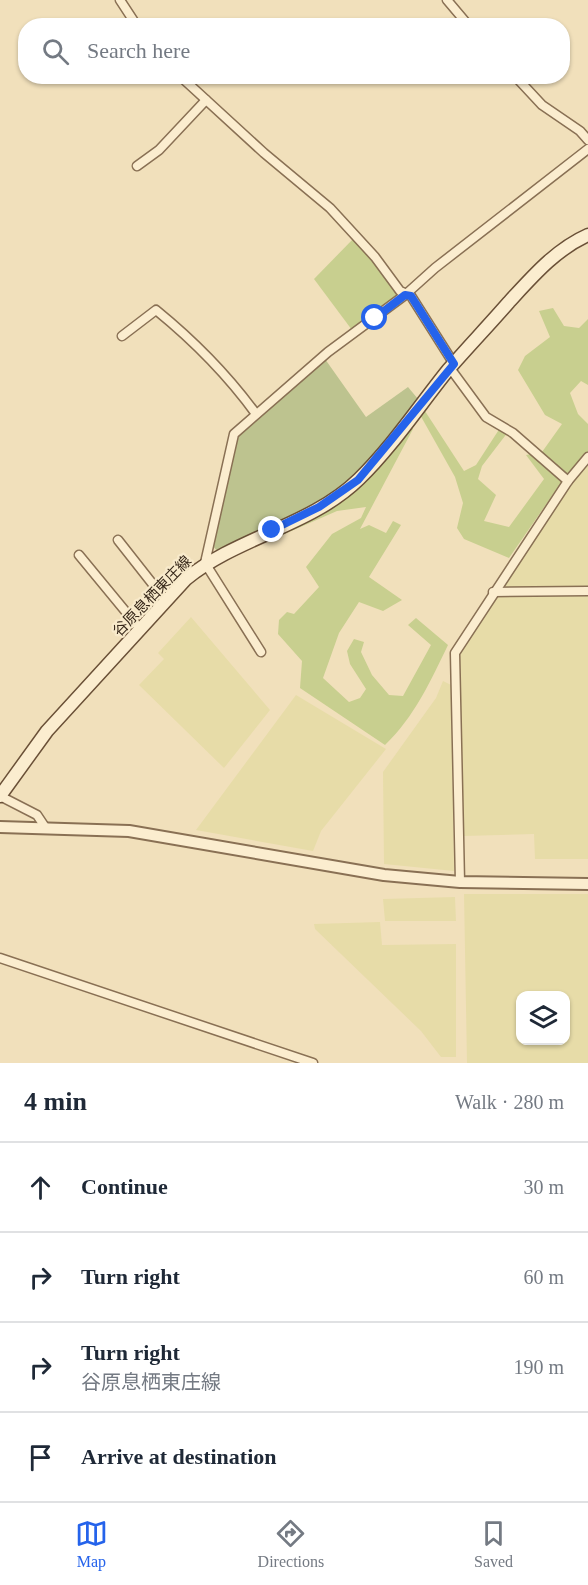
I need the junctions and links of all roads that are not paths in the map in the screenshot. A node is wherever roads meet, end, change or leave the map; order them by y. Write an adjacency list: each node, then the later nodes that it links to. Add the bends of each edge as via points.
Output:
1 (120, 0): 3 (street)
2 (447, 0): 4 (street)
3 (131, 18)
4 (462, 18)
5 (189, 84): 7 (street)
6 (522, 84): 8 (street, via 542,105 580,130)
7 (206, 100): 10 (street, via 159,150); 12 (street, via 330,208)
8 (588, 140)
9 (588, 149): 12 (street)
10 (137, 166)
11 (588, 235): 14 (main road, 谷原息栖東庄線, via 563,248 546,264)
12 (405, 295): 14 (street, via 411,296); 15 (street, via 328,352)
13 (122, 336): 15 (street, via 156,310 190,337 229,377)
14 (452, 366): 17 (street, via 486,417 513,433); 20 (main road, 谷原息栖東庄線, via 373,464 346,491)
15 (256, 414): 20 (street, via 234,434)
16 (588, 457): 17 (street)
17 (568, 481): 22 (street)
18 (118, 540): 23 (street)
19 (79, 555): 24 (street)
20 (205, 563): 23 (main road, 谷原息栖東庄線); 25 (street)
21 (588, 591): 22 (street)
22 (493, 592): 29 (street, via 455,653)
23 (166, 601): 24 (main road, 谷原息栖東庄線)
24 (140, 629): 26 (main road, 谷原息栖東庄線, via 47,731)
25 (261, 652)
26 (0, 796): 28 (street, via 37,815)
27 (0, 827): 28 (street)
28 (45, 827): 29 (street, via 129,831 384,875)
29 (460, 882): 30 (street)
30 (588, 884)
31 (0, 958): 32 (street)
32 (314, 1063)

